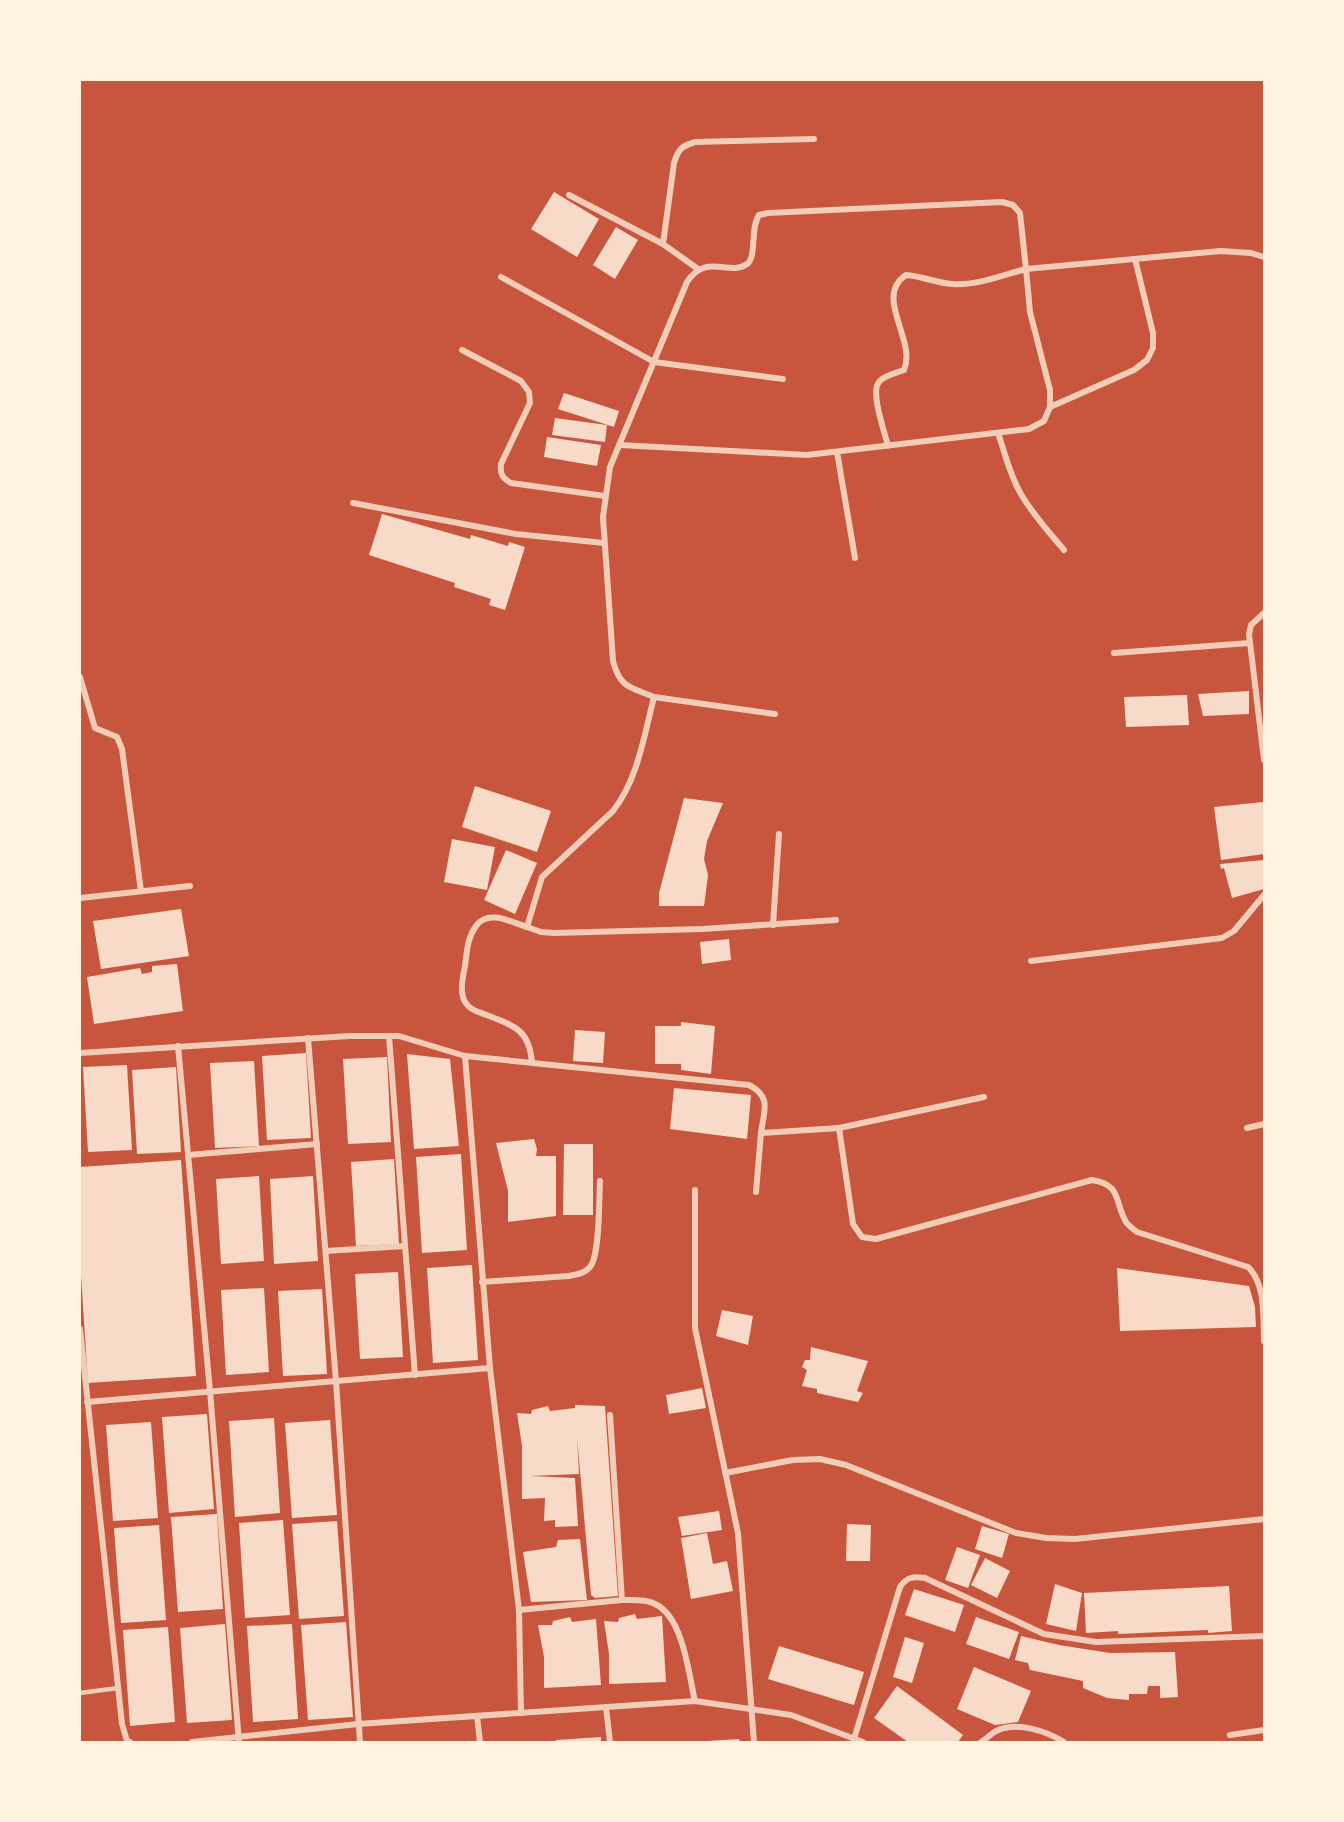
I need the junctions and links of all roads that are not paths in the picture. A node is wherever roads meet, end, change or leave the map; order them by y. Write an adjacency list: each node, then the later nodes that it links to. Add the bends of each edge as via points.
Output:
1 (814, 139): 3 (street, via 695,142 683,146 674,163)
2 (568, 195): 3 (street)
3 (663, 244): 6 (street)
4 (1264, 257): 5 (street, via 1221,251)
5 (1135, 259): 7 (street); 12 (street, via 1152,333 1153,348 1148,360)
6 (698, 268): 7 (street, via 744,266 752,256 755,221 759,215 768,213 1002,202 1013,205 1020,213); 10 (street, via 687,282)
7 (1026, 269): 12 (street, via 1030,312 1050,390); 15 (street, via 966,284 906,275 894,286 907,363 904,370 877,383 875,393)
8 (501, 277): 10 (street)
9 (462, 350): 17 (street, via 521,381 529,392 530,403 501,464 504,479)
10 (654, 362): 11 (street); 14 (street)
11 (783, 379)
12 (1050, 407): 13 (street, via 1044,421 1029,429)
13 (998, 433): 15 (street); 20 (street, via 1020,493)
14 (620, 445): 16 (street, via 807,455); 17 (street, via 610,467)
15 (888, 446): 16 (street)
16 (837, 452): 21 (street)
17 (605, 496): 19 (street)
18 (353, 503): 19 (street, via 516,534)
19 (604, 543): 26 (street, via 617,676 625,685)
20 (1064, 550)
21 (855, 558)
22 (1264, 613): 23 (street, via 1251,625)
23 (1250, 643): 24 (street); 28 (street)
24 (1114, 653)
25 (80, 678): 31 (street, via 95,728 117,738 122,749)
26 (654, 697): 27 (street); 36 (street, via 632,779 623,798 542,877)
27 (775, 714)
28 (1264, 760)
29 (779, 834): 35 (street)
30 (190, 886): 31 (street)
31 (141, 891): 33 (street)
32 (1264, 894): 37 (street, via 1233,931 1222,938)
33 (80, 898)
34 (836, 920): 35 (street)
35 (773, 924): 36 (street, via 554,933)
36 (527, 927): 43 (street, via 501,918 488,917 479,922 470,934 462,989 465,1002 473,1010 518,1028 531,1047)
37 (1031, 961)
38 (389, 1036): 39 (street); 42 (street); 54 (street)
39 (308, 1038): 40 (street); 49 (street)
40 (178, 1046): 41 (street); 50 (street)
41 (80, 1053)
42 (465, 1056): 43 (street); 56 (street)
43 (532, 1062): 48 (street, via 749,1084 760,1091 765,1101)
44 (984, 1097): 46 (street)
45 (1264, 1124): 47 (street)
46 (839, 1128): 48 (street); 57 (street, via 853,1224 862,1237 876,1239 1092,1180 1106,1182 1115,1191 1127,1223 1137,1232 1248,1267 1256,1274)
47 (1247, 1128)
48 (761, 1133): 53 (street)
49 (317, 1144): 50 (street); 55 (street)
50 (188, 1155): 64 (street)
51 (600, 1181): 56 (street, via 592,1265 569,1276)
52 (695, 1190): 67 (street, via 695,1328)
53 (756, 1192)
54 (405, 1246): 55 (street); 61 (street)
55 (326, 1251): 63 (street)
56 (482, 1282): 60 (street)
57 (1263, 1302): 59 (street)
58 (80, 1329): 62 (street)
59 (1264, 1341)
60 (490, 1368): 61 (street); 70 (street)
61 (415, 1375): 63 (street)
62 (82, 1376): 65 (street)
63 (336, 1381): 64 (street); 79 (street)
64 (210, 1391): 65 (street); 83 (street)
65 (87, 1402): 72 (street)
66 (610, 1415): 69 (street)
67 (725, 1473): 68 (street, via 820,1459 846,1465 1016,1533 1046,1538 1075,1539); 76 (street, via 742,1569)
68 (1264, 1519)
69 (622, 1600): 70 (street); 74 (street, via 650,1602 666,1610 676,1625)
70 (519, 1610): 77 (street)
71 (1264, 1636): 82 (street, via 1096,1642 1070,1639 1044,1634 915,1576 900,1587)
72 (118, 1688): 73 (lane); 84 (street, via 122,1724)
73 (80, 1693)
74 (695, 1701): 75 (street); 76 (street)
75 (606, 1707): 77 (street); 88 (street)
76 (750, 1708): 82 (street, via 791,1715); 89 (street)
77 (521, 1713): 78 (street)
78 (477, 1716): 79 (street); 87 (street)
79 (358, 1724): 83 (street); 86 (street)
80 (1264, 1730): 81 (street)
81 (1230, 1736)
82 (854, 1739): 90 (street)
83 (238, 1740): 85 (street)
84 (129, 1742)
85 (192, 1743)
86 (360, 1743)
87 (480, 1743)
88 (610, 1743)
89 (754, 1743)
90 (863, 1743)
91 (981, 1743): 92 (street, via 997,1731 1012,1727 1029,1728)
92 (1064, 1743)

